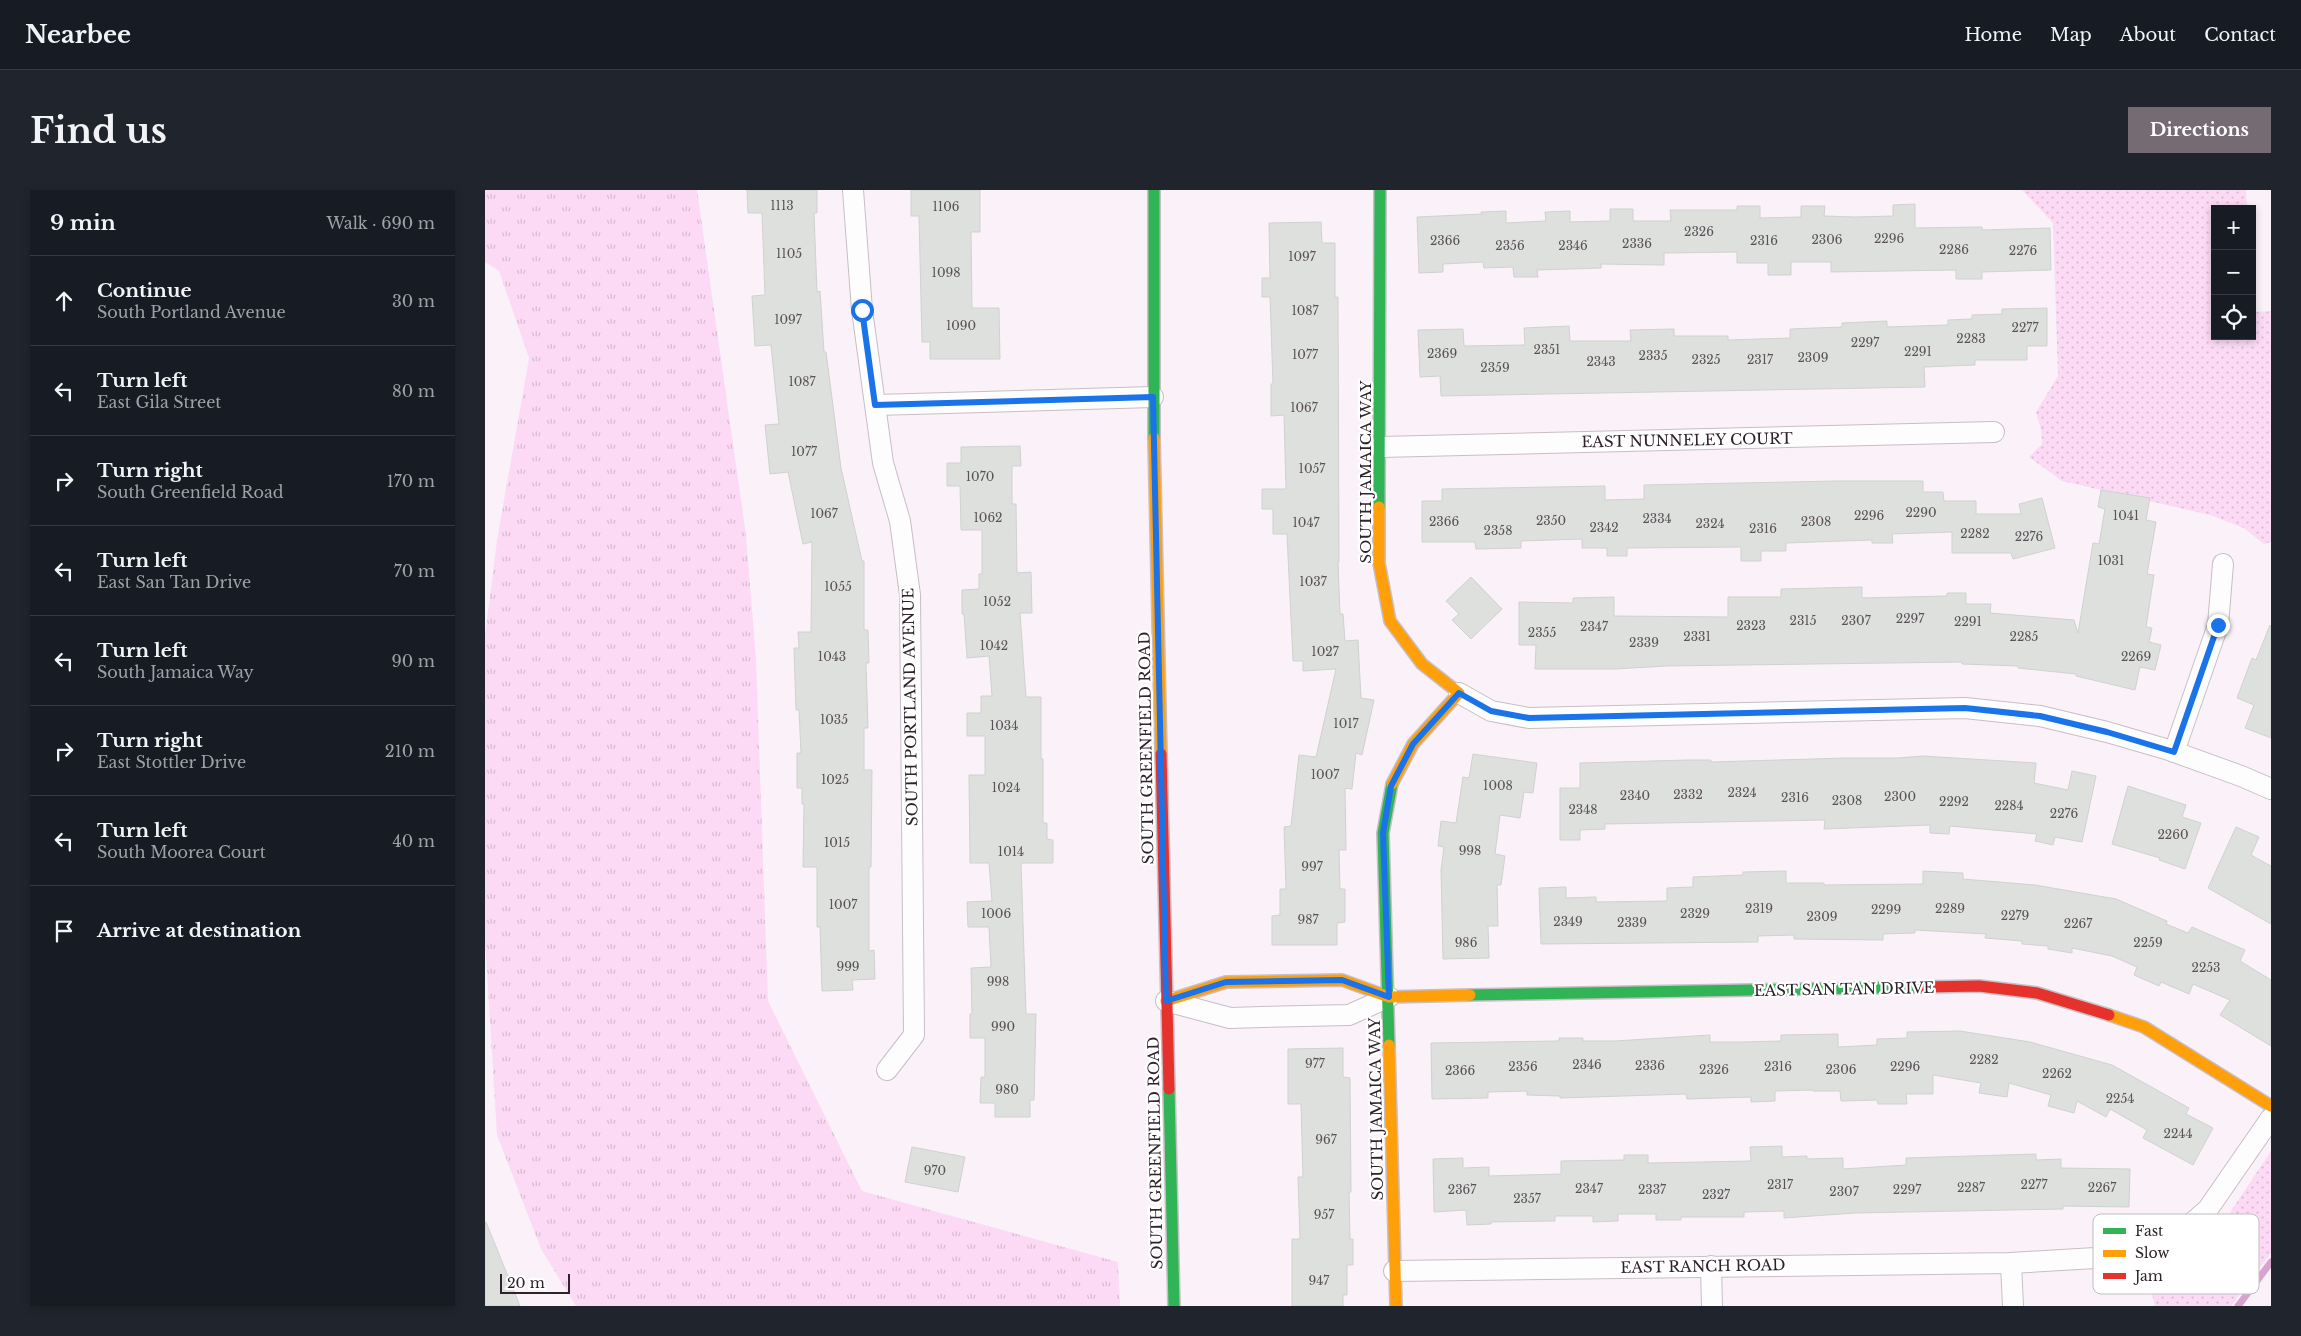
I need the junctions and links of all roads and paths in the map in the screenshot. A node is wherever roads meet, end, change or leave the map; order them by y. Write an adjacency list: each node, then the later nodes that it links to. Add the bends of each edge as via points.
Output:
1 (853, 190): 5 (street, SOUTH PORTLAND AVENUE, via 862,310)
2 (1154, 190): 4 (street, SOUTH GREENFIELD ROAD)
3 (1380, 190): 7 (street, SOUTH JAMAICA WAY)
4 (1153, 397): 5 (street); 13 (street, SOUTH GREENFIELD ROAD)
5 (875, 405): 14 (street, SOUTH PORTLAND AVENUE, via 883,463 900,521 910,595 914,1035)
6 (1994, 432): 7 (street, EAST NUNNELEY COURT)
7 (1380, 447): 9 (street, SOUTH JAMAICA WAY, via 1379,563 1390,621 1422,664)
8 (2223, 564): 10 (street, via 2218,625)
9 (1459, 693): 10 (street, via 1491,711 1529,718 1965,708 2040,716); 12 (street, SOUTH JAMAICA WAY, via 1413,744 1391,786 1383,833)
10 (2174, 752): 11 (street)
11 (2271, 789)
12 (1389, 997): 13 (street, EAST SAN TAN DRIVE, via 1342,980 1232,982); 13 (street, EAST SAN TAN DRIVE, via 1349,1015 1230,1018); 15 (street, EAST SAN TAN DRIVE, via 1979,986 2027,992 2093,1009 2143,1027); 21 (street, SOUTH JAMAICA WAY)
13 (1166, 1001): 22 (street, SOUTH GREENFIELD ROAD)
14 (887, 1070)
15 (2271, 1106)
16 (2271, 1118): 17 (street, EAST RANCH ROAD)
17 (2202, 1214)
18 (2093, 1258): 19 (street, EAST RANCH ROAD)
19 (2011, 1262): 20 (street, EAST RANCH ROAD); 25 (street)
20 (1711, 1266): 21 (street, EAST RANCH ROAD); 24 (street)
21 (1394, 1271): 23 (street, SOUTH JAMAICA WAY)
22 (1174, 1306)
23 (1396, 1306)
24 (1712, 1306)
25 (2013, 1306)

